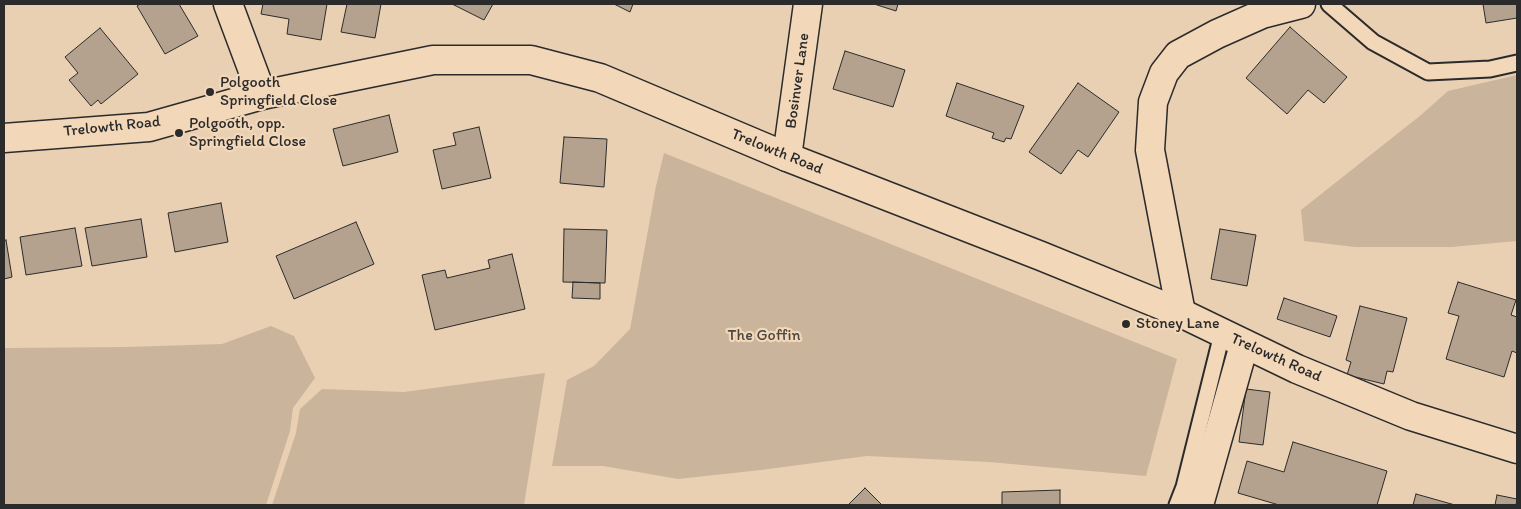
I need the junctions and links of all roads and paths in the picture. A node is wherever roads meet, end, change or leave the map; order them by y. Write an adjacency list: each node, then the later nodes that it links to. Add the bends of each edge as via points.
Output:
1 (228, 4): 6 (street)
2 (808, 4): 8 (street, Bosinver Lane)
3 (1301, 4): 9 (street, via 1262,14 1217,34 1178,56 1164,73 1153,102 1150,150)
4 (1330, 4): 5 (lane, via 1373,42 1428,72 1490,69)
5 (1517, 63)
6 (262, 95): 7 (street, Trelowth Road, via 149,127); 8 (street, Trelowth Road, via 433,60 531,60 600,78)
7 (4, 138)
8 (787, 157): 9 (street, Trelowth Road)
9 (1181, 313): 10 (street, Trelowth Road)
10 (1233, 339): 11 (street, Trelowth Road, via 1411,416); 12 (lane); 13 (street)
11 (1517, 449)
12 (1177, 505)
13 (1198, 505)

